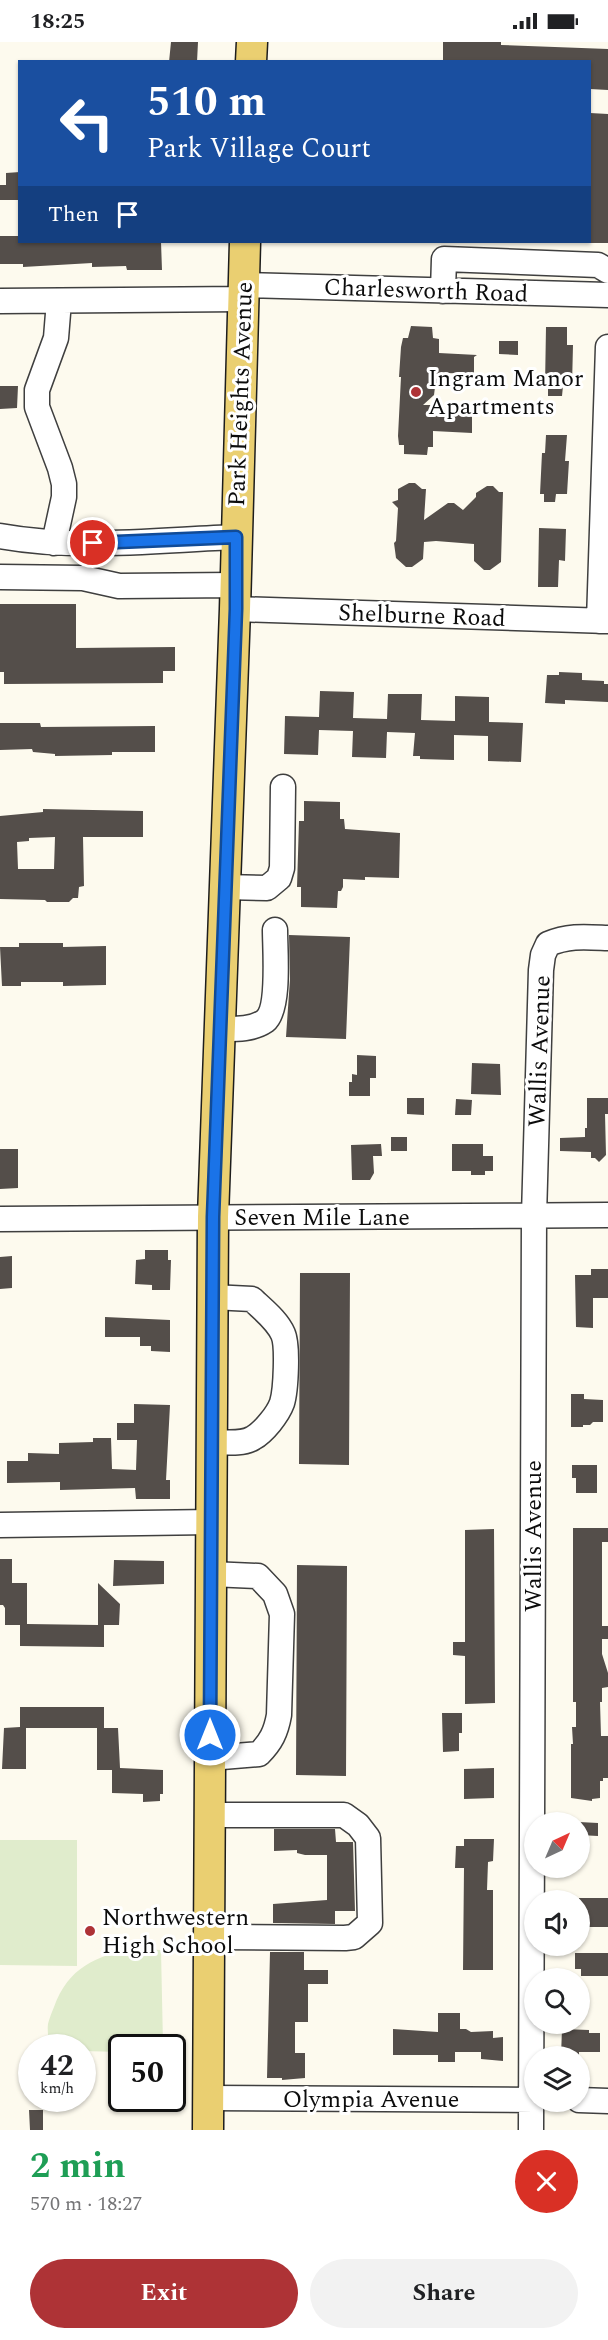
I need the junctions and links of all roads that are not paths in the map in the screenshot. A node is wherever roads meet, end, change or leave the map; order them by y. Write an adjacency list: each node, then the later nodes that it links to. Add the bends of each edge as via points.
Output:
1 (252, 42): 2 (main road)
2 (251, 60)
3 (245, 243): 8 (main road, Park Heights Avenue)
4 (444, 250): 5 (street); 7 (street)
5 (483, 251): 6 (street, via 598,266)
6 (608, 271)
7 (443, 291): 8 (street, Charlesworth Road); 9 (street, Charlesworth Road)
8 (243, 292): 11 (street, Charlesworth Road); 15 (main road, Park Heights Avenue)
9 (608, 295)
10 (0, 301): 11 (street, Charlesworth Road)
11 (59, 301): 16 (street, via 56,338 37,390 37,407 64,483)
12 (608, 347): 13 (street)
13 (606, 447): 19 (street)
14 (0, 536): 16 (street)
15 (236, 537): 16 (street); 18 (main road, Park Heights Avenue)
16 (54, 543)
17 (0, 577): 18 (street, Shelburne Road, via 83,578 118,586)
18 (235, 597): 19 (street, Shelburne Road); 21 (main road, Park Heights Avenue)
19 (603, 621)
20 (283, 787): 21 (street, via 279,878 267,888)
21 (224, 887): 24 (main road, Park Heights Avenue)
22 (275, 930): 24 (street, via 271,1015 254,1026)
23 (608, 938): 25 (street, Wallis Avenue, via 561,939 548,944 543,955)
24 (219, 1029): 27 (main road, Park Heights Avenue)
25 (534, 1215): 26 (street, Seven Mile Lane); 27 (street, Seven Mile Lane); 37 (street, Wallis Avenue)
26 (608, 1215)
27 (213, 1217): 28 (street, Seven Mile Lane); 29 (main road, Park Heights Avenue)
28 (0, 1220)
29 (212, 1297): 30 (main road, Park Heights Avenue); 30 (street, via 252,1299 279,1327 286,1346 284,1398 275,1414 253,1438)
30 (212, 1442): 31 (main road, Park Heights Avenue)
31 (212, 1522): 32 (street); 33 (main road, Park Heights Avenue)
32 (0, 1525)
33 (211, 1574): 34 (main road, Park Heights Avenue); 34 (street, via 258,1576 275,1594 282,1614 279,1715 271,1742 259,1754)
34 (210, 1758): 35 (main road, Park Heights Avenue)
35 (210, 1815): 36 (main road, Park Heights Avenue); 36 (street, via 344,1815 368,1838 370,1923 354,1937 345,1938)
36 (209, 1936): 38 (main road, Park Heights Avenue)
37 (533, 2046)
38 (208, 2098): 39 (street, Olympia Avenue); 43 (main road, Park Heights Avenue)
39 (524, 2100)
40 (590, 2100): 41 (street)
41 (608, 2101)
42 (532, 2112): 44 (street, Wallis Avenue)
43 (208, 2130)
44 (531, 2130)

